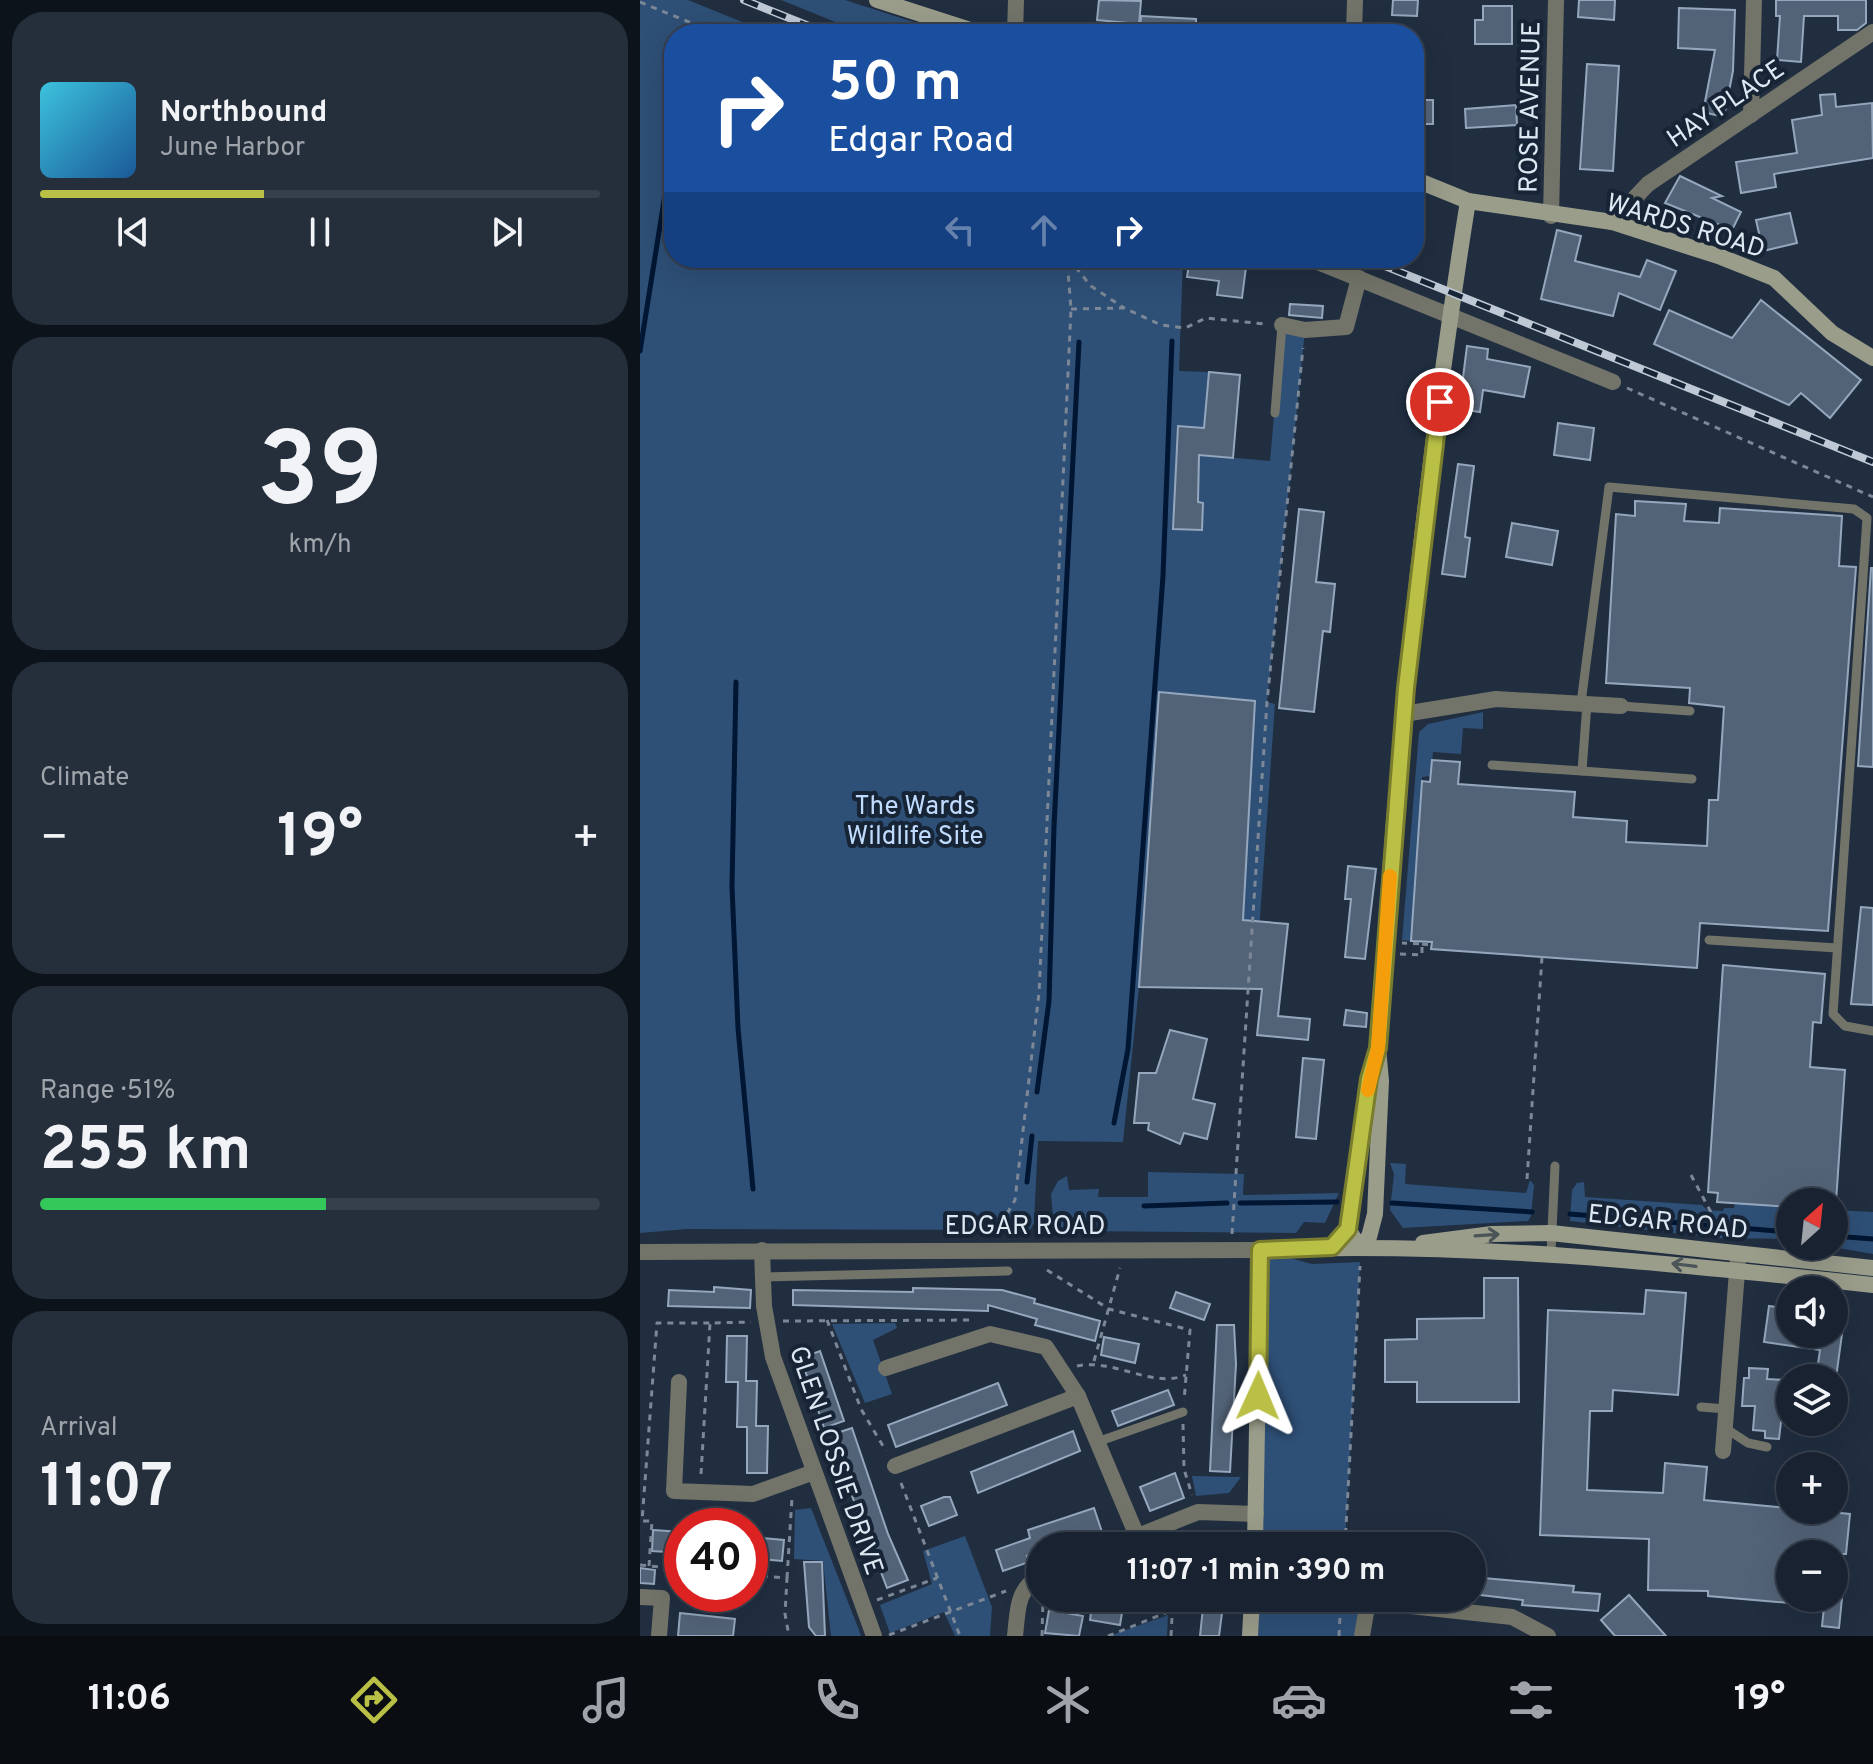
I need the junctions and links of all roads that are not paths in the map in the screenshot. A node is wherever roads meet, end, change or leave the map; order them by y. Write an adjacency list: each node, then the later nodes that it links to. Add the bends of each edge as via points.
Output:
1 (877, 0): 6 (street)
2 (1016, 0): 7 (street)
3 (1355, 0): 8 (street)
4 (1556, 0): 13 (street, ROSE AVENUE)
5 (1754, 0): 10 (street)
6 (952, 24)
7 (1015, 24)
8 (1354, 24)
9 (1873, 32): 10 (street, HAY PLACE)
10 (1751, 115): 14 (street, HAY PLACE, via 1648,184)
11 (1424, 183): 12 (street, WARDS ROAD)
12 (1468, 201): 13 (street, WARDS ROAD); 18 (street)
13 (1551, 216): 14 (street, WARDS ROAD)
14 (1612, 222): 20 (street, WARDS ROAD, via 1774,278 1832,333)
15 (1333, 268): 17 (lane)
16 (1334, 268): 18 (street)
17 (1359, 278): 19 (street, via 1346,327 1305,330)
18 (1450, 313): 21 (street); 27 (street)
19 (1282, 325): 22 (lane)
20 (1873, 358)
21 (1613, 382)
22 (1275, 413)
23 (1870, 520): 24 (lane, via 1854,509 1609,487); 32 (lane)
24 (1584, 703): 25 (street); 27 (street, via 1496,699); 29 (lane)
25 (1621, 706): 26 (lane)
26 (1690, 711)
27 (1404, 714): 34 (street)
28 (1492, 765): 29 (lane)
29 (1582, 771): 30 (lane)
30 (1692, 779)
31 (1709, 940): 32 (lane)
32 (1837, 948): 33 (lane, via 1833,1014 1845,1026)
33 (1873, 1031)
34 (1378, 1048): 36 (street); 37 (street)
35 (1555, 1166): 38 (lane)
36 (1373, 1223): 39 (street); 46 (street)
37 (1348, 1229): 40 (street); 46 (street)
38 (1551, 1233): 39 (street, EDGAR ROAD, one-way to 38, via 1447,1238); 44 (lane); 45 (street, EDGAR ROAD)
39 (1402, 1246): 44 (street, EDGAR ROAD, via 1450,1252); 46 (street, EDGAR ROAD)
40 (1332, 1247): 42 (street, EDGAR ROAD); 46 (street, EDGAR ROAD)
41 (762, 1250): 42 (street, EDGAR ROAD); 43 (street, EDGAR ROAD); 50 (street, GLEN LOSSIE DRIVE)
42 (1260, 1250): 64 (street)
43 (640, 1252)
44 (1551, 1252): 48 (street, EDGAR ROAD, one-way to 44)
45 (1739, 1253): 47 (street, EDGAR ROAD); 48 (street)
46 (1360, 1254)
47 (1873, 1268)
48 (1738, 1270): 51 (street, EDGAR ROAD); 56 (street)
49 (1008, 1271): 50 (lane)
50 (763, 1277): 63 (street, GLEN LOSSIE DRIVE, via 773,1357)
51 (1873, 1285)
52 (886, 1368): 54 (street, via 990,1334 1046,1347)
53 (679, 1382): 63 (street, via 674,1491 753,1494)
54 (1078, 1396): 59 (street); 62 (street)
55 (1701, 1407): 56 (lane)
56 (1726, 1409): 58 (street)
57 (1183, 1412): 59 (lane)
58 (1725, 1428): 60 (lane, via 1748,1443); 61 (street)
59 (1097, 1442): 65 (street)
60 (1767, 1447)
61 (1723, 1451)
62 (895, 1466)
63 (814, 1472): 74 (street, GLEN LOSSIE DRIVE)
64 (1256, 1514): 66 (street, via 1198,1512); 67 (street)
65 (1135, 1532)
66 (1147, 1532)
67 (1255, 1532)
68 (1026, 1590): 75 (street, via 1019,1600)
69 (640, 1597): 73 (street, via 662,1598)
70 (1251, 1612): 76 (street)
71 (1366, 1612): 77 (street)
72 (1467, 1612): 78 (street, via 1512,1617)
73 (659, 1636)
74 (874, 1636)
75 (1015, 1636)
76 (1250, 1636)
77 (1362, 1636)
78 (1548, 1636)

